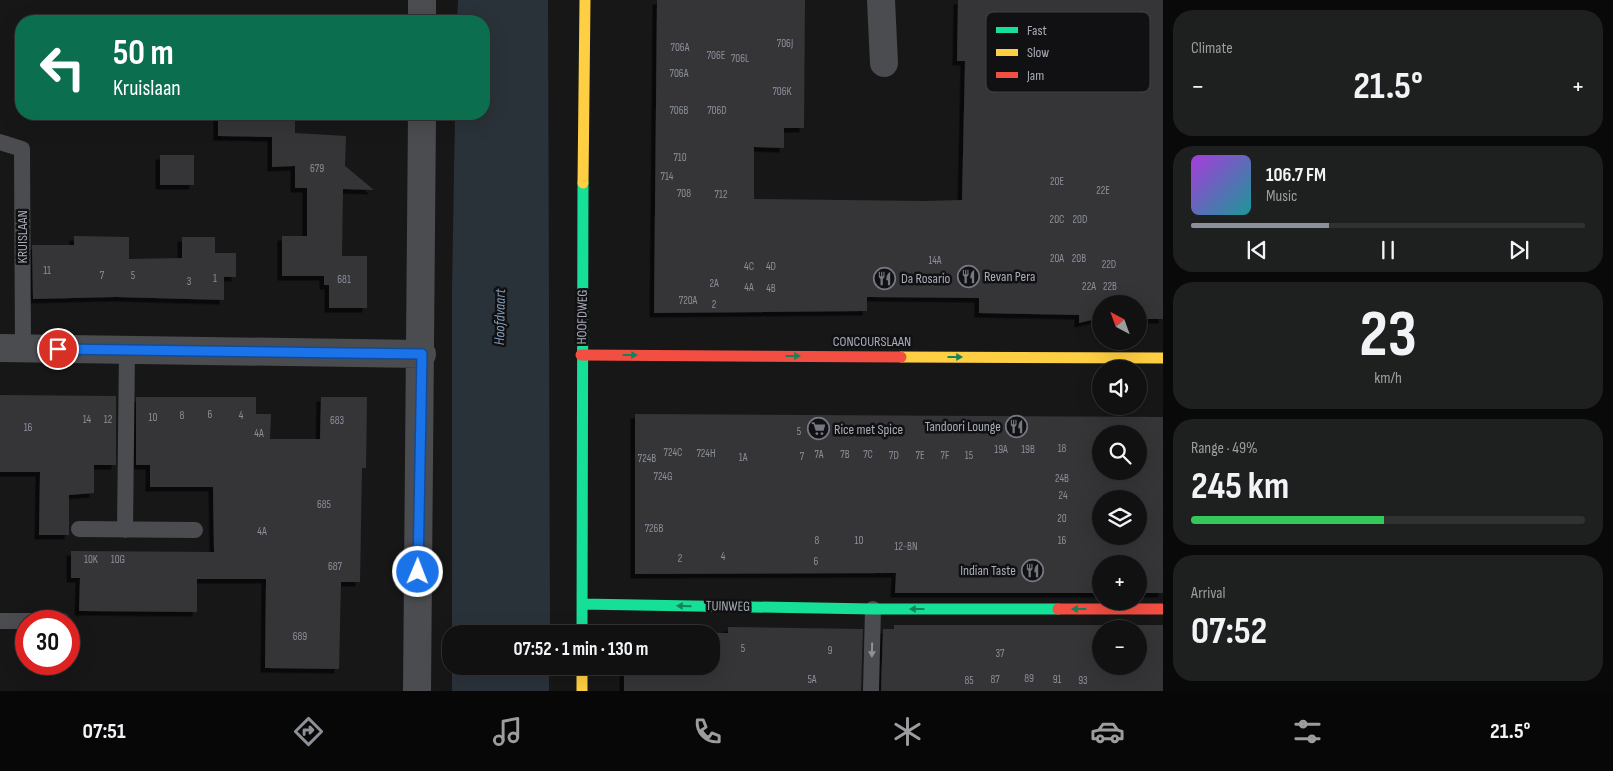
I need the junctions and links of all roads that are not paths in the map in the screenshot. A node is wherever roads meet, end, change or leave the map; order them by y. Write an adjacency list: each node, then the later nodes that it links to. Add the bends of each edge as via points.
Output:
1 (422, 0): 4 (street)
2 (585, 0): 11 (street, HOOFDWEG)
3 (881, 0): 5 (street)
4 (422, 15)
5 (884, 63)
6 (422, 120): 10 (street)
7 (0, 142): 8 (lane, KRUISLAAN, via 22,149)
8 (12, 348): 9 (street, KRUISLAAN)
9 (127, 350): 10 (street, KRUISLAAN); 14 (lane)
10 (422, 354): 23 (street)
11 (581, 355): 12 (street, CONCOURSLAAN, one-way to 12); 16 (street, HOOFDWEG)
12 (1163, 358)
13 (79, 529): 14 (lane)
14 (125, 530): 15 (lane)
15 (195, 530)
16 (582, 604): 17 (street, TUINWEG, one-way to 16); 21 (street, HOOFDWEG)
17 (873, 608): 18 (street, TUINWEG, one-way to 17); 25 (lane, one-way to 25)
18 (1163, 609)
19 (0, 621): 20 (lane)
20 (15, 621)
21 (582, 625)
22 (582, 675): 24 (street)
23 (416, 691)
24 (582, 691)
25 (871, 691)

